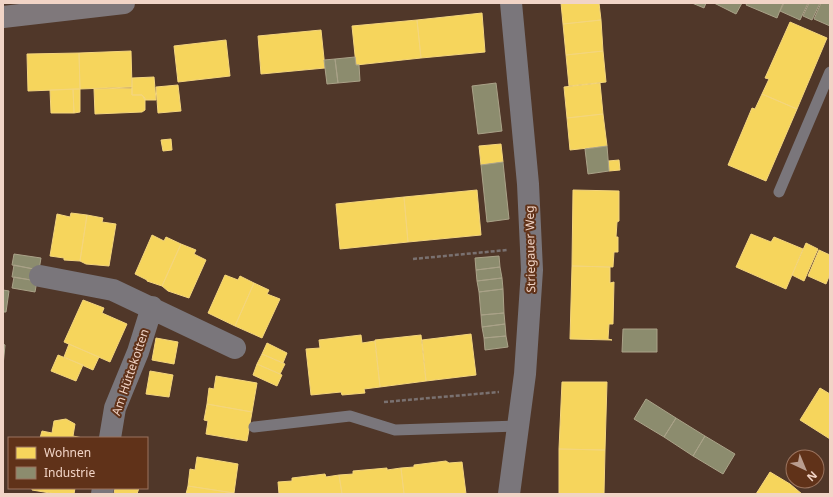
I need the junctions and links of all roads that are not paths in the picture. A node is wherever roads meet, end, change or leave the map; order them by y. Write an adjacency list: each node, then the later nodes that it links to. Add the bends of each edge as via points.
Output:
1 (124, 3): 3 (street)
2 (511, 3): 9 (street, Striegauer Weg, via 528,184 532,270)
3 (3, 17)
4 (830, 72): 5 (lane)
5 (779, 192)
6 (40, 276): 7 (street, via 113,290)
7 (152, 307): 8 (street); 11 (street, Am Hüttekotten, via 138,352 115,408)
8 (235, 348)
9 (519, 426): 10 (lane, via 395,430 350,416); 12 (street, Striegauer Weg)
10 (254, 427)
11 (110, 437)
12 (509, 494)

